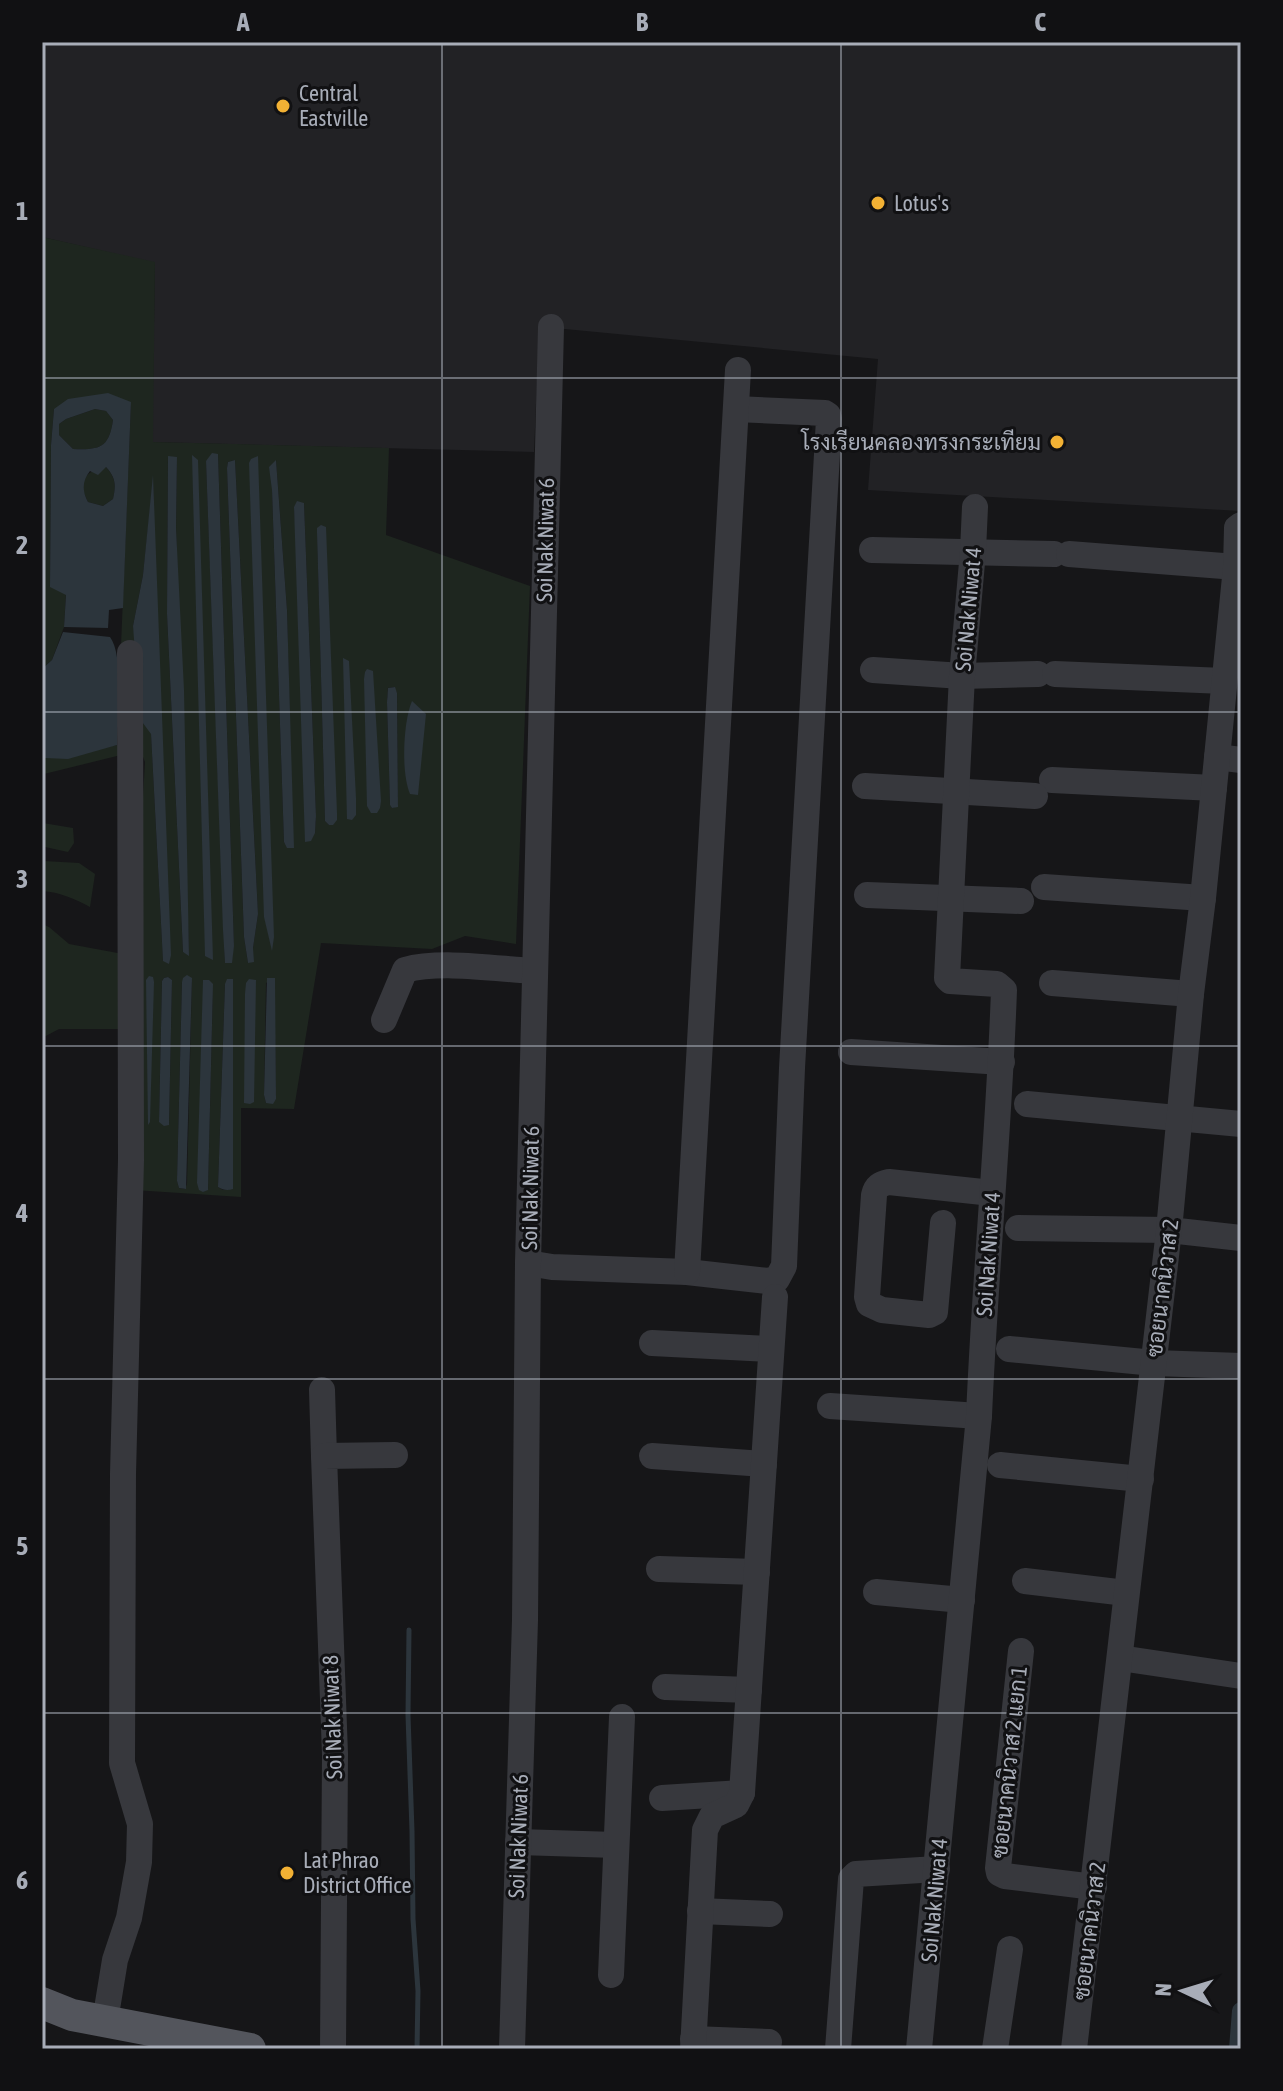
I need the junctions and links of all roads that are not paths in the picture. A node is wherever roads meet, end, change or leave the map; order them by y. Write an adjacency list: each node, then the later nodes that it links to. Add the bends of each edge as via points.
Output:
1 (551, 327): 22 (street, Soi Nak Niwat 6)
2 (738, 370): 3 (street)
3 (736, 409): 37 (street); 37 (street, via 825,413 829,419 784,1266 777,1279 768,1281)
4 (975, 507): 7 (street, Soi Nak Niwat 4)
5 (1240, 525): 8 (street, ซอยนาคนิวาส 2)
6 (872, 550): 7 (street)
7 (973, 551): 8 (street); 11 (street, Soi Nak Niwat 4)
8 (1236, 567): 12 (street, ซอยนาคนิวาส 2)
9 (130, 653): 76 (street, via 131,1160 122,1763 140,1824 139,1862)
10 (873, 670): 11 (street)
11 (962, 676): 12 (street); 16 (street, Soi Nak Niwat 4)
12 (1224, 681): 13 (street, ซอยนาคนิวาส 2)
13 (1229, 758): 15 (street, ซอยนาคนิวาส 2)
14 (865, 786): 16 (street)
15 (1214, 788): 16 (street); 19 (street, ซอยนาคนิวาส 2)
16 (957, 791): 20 (street, Soi Nak Niwat 4)
17 (1044, 887): 19 (street)
18 (867, 895): 20 (street)
19 (1203, 898): 24 (street, ซอยนาคนิวาส 2)
20 (950, 899): 21 (street); 27 (street, Soi Nak Niwat 4, via 947,980 997,984 1004,990)
21 (1021, 901)
22 (535, 971): 25 (street, via 441,966 405,970); 36 (street, Soi Nak Niwat 6)
23 (1052, 983): 24 (street)
24 (1191, 994): 29 (street, ซอยนาคนิวาส 2)
25 (384, 1020)
26 (851, 1052): 27 (street)
27 (1002, 1062): 31 (street, Soi Nak Niwat 4)
28 (1027, 1104): 29 (street)
29 (1180, 1118): 30 (street); 34 (street, ซอยนาคนิวาส 2)
30 (1241, 1124)
31 (992, 1193): 32 (street, via 880,1184 874,1195 869,1304 882,1310 935,1312); 46 (street, Soi Nak Niwat 4)
32 (943, 1223)
33 (1018, 1228): 34 (street)
34 (1169, 1230): 35 (street); 42 (street, ซอยนาคนิวาส 2)
35 (1241, 1238)
36 (528, 1263): 37 (street); 67 (street, Soi Nak Niwat 6)
37 (687, 1272)
38 (775, 1297): 40 (street)
39 (652, 1343): 40 (street)
40 (771, 1349): 50 (street)
41 (1009, 1349): 42 (street)
42 (1154, 1363): 43 (street); 52 (street, ซอยนาคนิวาส 2)
43 (1241, 1366)
44 (322, 1390): 48 (street, Soi Nak Niwat 8)
45 (830, 1406): 46 (street)
46 (979, 1416): 58 (street, Soi Nak Niwat 4)
47 (395, 1455): 48 (street)
48 (324, 1456): 81 (street, Soi Nak Niwat 8, via 335,1754)
49 (652, 1456): 50 (street)
50 (764, 1464): 54 (street)
51 (1000, 1465): 52 (street)
52 (1141, 1479): 57 (street, ซอยนาคนิวาส 2)
53 (659, 1569): 54 (street)
54 (757, 1572): 63 (street)
55 (1025, 1581): 57 (street)
56 (876, 1592): 58 (street)
57 (1126, 1593): 60 (street, ซอยนาคนิวาส 2)
58 (962, 1600): 69 (street, Soi Nak Niwat 4)
59 (1021, 1651): 70 (street, ซอยนาคนิวาส 2 แยก 1, via 999,1873)
60 (1120, 1658): 61 (street); 70 (street, ซอยนาคนิวาส 2)
61 (1241, 1676)
62 (665, 1687): 63 (street)
63 (749, 1690): 65 (street)
64 (622, 1717): 68 (street)
65 (742, 1793): 66 (street); 71 (street, via 736,1805 712,1816 705,1830)
66 (662, 1798)
67 (518, 1842): 68 (street); 82 (street, Soi Nak Niwat 6)
68 (616, 1845): 74 (street)
69 (937, 1869): 83 (street, via 856,1874 851,1879); 84 (street, Soi Nak Niwat 4)
70 (1094, 1887): 86 (street, ซอยนาคนิวาส 2)
71 (700, 1911): 72 (street); 79 (street)
72 (770, 1914)
73 (1010, 1949): 85 (street)
74 (611, 1975)
75 (42, 2003): 76 (main road)
76 (105, 2021): 77 (main road)
77 (160, 2040): 80 (main road)
78 (769, 2042): 79 (street)
79 (693, 2044)
80 (250, 2049)
81 (333, 2049)
82 (512, 2049)
83 (838, 2049)
84 (919, 2049)
85 (995, 2049)
86 (1074, 2049)

